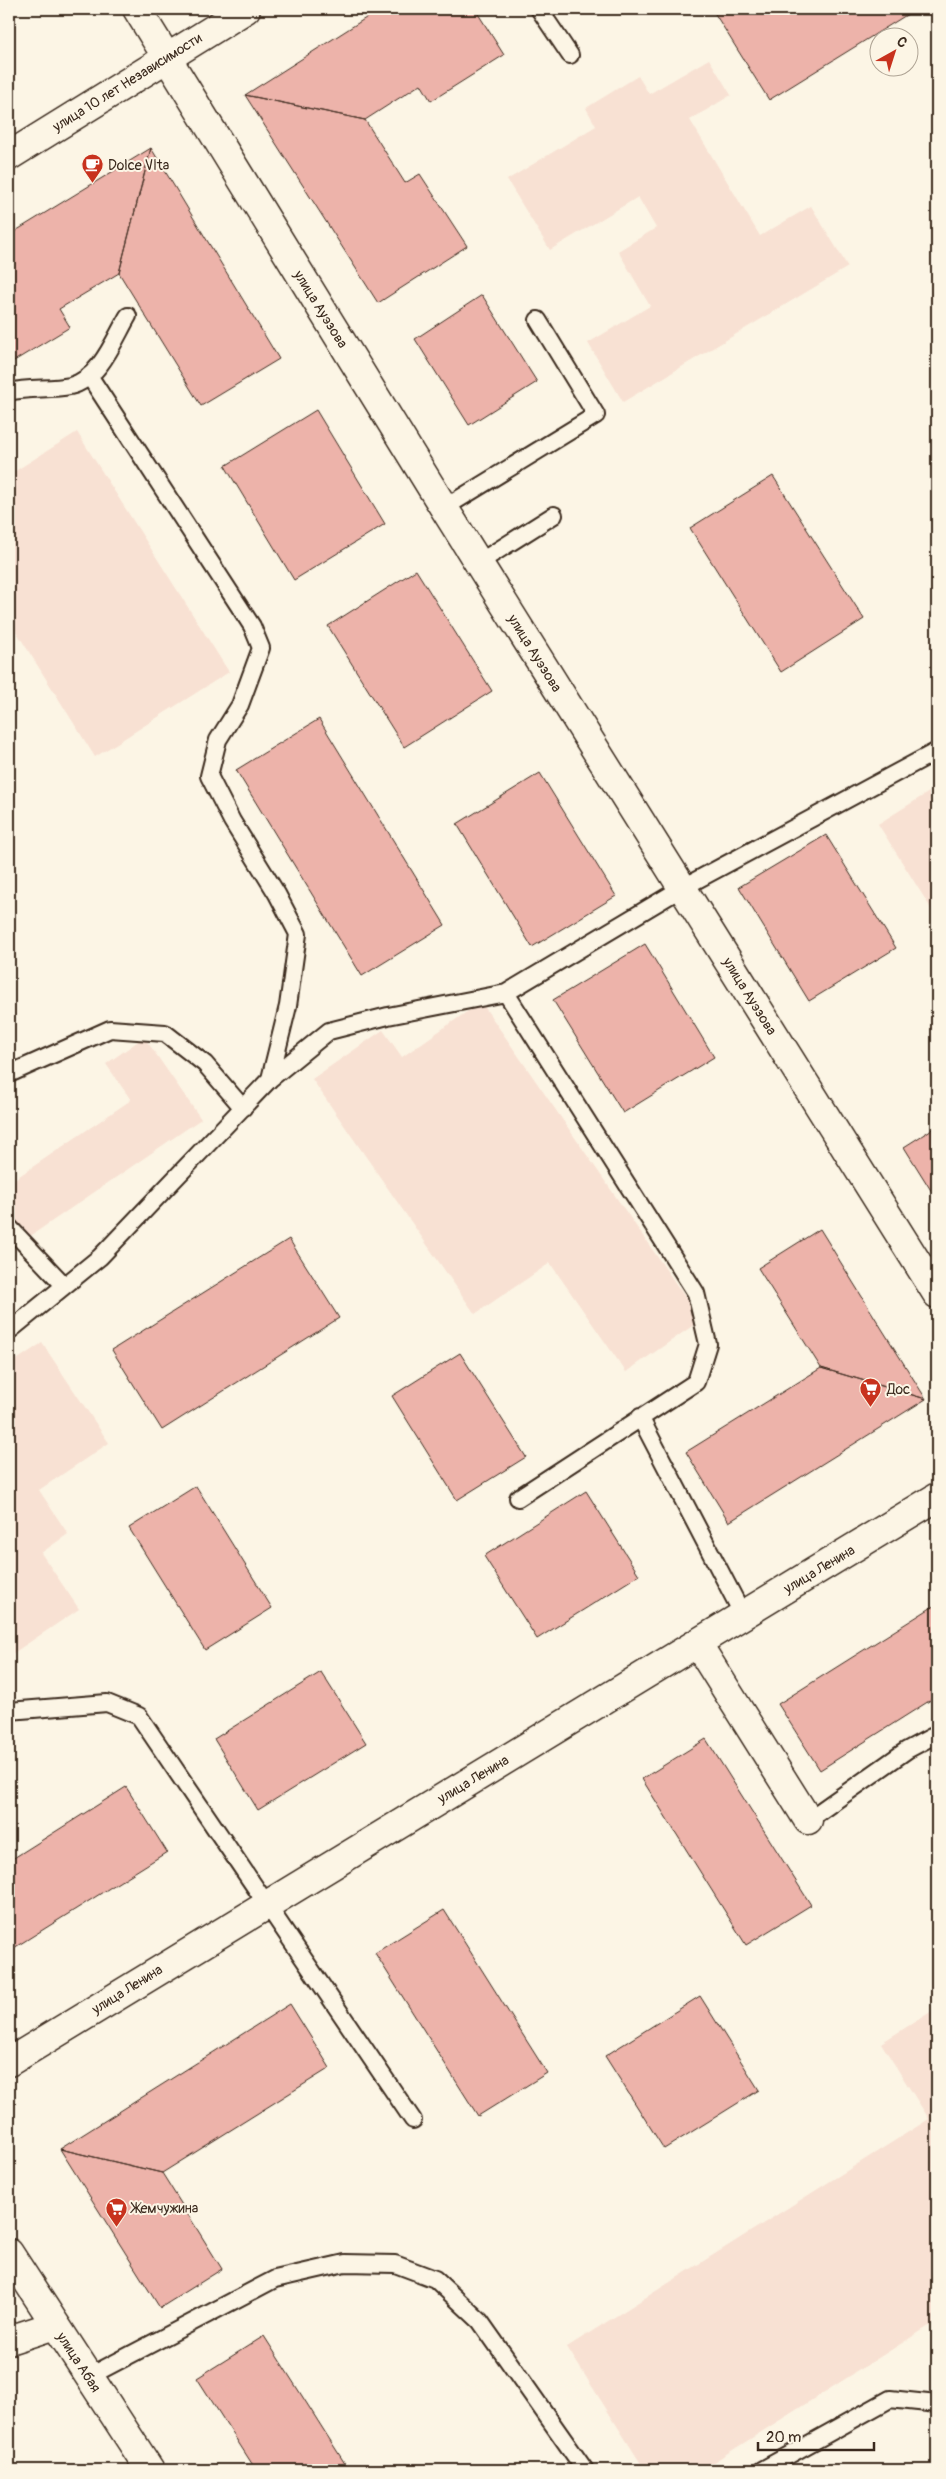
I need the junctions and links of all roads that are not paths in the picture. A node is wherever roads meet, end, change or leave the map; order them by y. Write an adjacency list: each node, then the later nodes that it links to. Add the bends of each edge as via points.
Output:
1 (137, 9): 5 (street, улица Ауэзова)
2 (246, 9): 5 (street, улица 10 лет Независимости)
3 (539, 9): 4 (lane)
4 (570, 55)
5 (167, 58): 6 (street, улица 10 лет Независимости); 11 (street, улица Ауэзова)
6 (9, 156)
7 (128, 316): 9 (lane)
8 (538, 320): 11 (lane, via 596,415)
9 (90, 377): 10 (lane, via 71,386); 18 (lane, via 252,626 261,648 240,705 218,740 210,776 232,821 298,934 288,1006)
10 (9, 392)
11 (444, 508): 13 (street, улица Ауэзова)
12 (554, 515): 13 (lane)
13 (478, 563): 15 (street, улица Ауэзова)
14 (937, 750): 15 (lane)
15 (682, 888): 16 (lane); 22 (street, улица Ауэзова)
16 (506, 993): 18 (lane, via 329,1031); 24 (lane, via 696,1293 708,1344 696,1382)
17 (9, 1074): 19 (lane, via 110,1029 165,1033 205,1064)
18 (270, 1079): 19 (lane)
19 (243, 1108): 21 (lane, via 100,1257)
20 (9, 1227): 21 (lane)
21 (64, 1285): 23 (lane)
22 (937, 1294)
23 (9, 1330)
24 (640, 1417): 26 (lane); 27 (lane)
25 (937, 1497): 27 (street, улица Ленина)
26 (518, 1498)
27 (742, 1615): 28 (street, улица Ленина)
28 (697, 1643): 31 (street); 32 (street, улица Ленина)
29 (9, 1711): 32 (lane, via 108,1703 139,1716)
30 (937, 1734): 31 (lane, via 907,1750)
31 (808, 1820)
32 (265, 1905): 33 (street, улица Ленина); 34 (lane)
33 (9, 2062)
34 (413, 2120)
35 (9, 2253): 36 (street, улица Абая)
36 (55, 2325): 37 (street); 38 (street, улица Абая)
37 (9, 2340)
38 (88, 2377): 40 (street, улица Абая); 41 (lane, via 276,2279 345,2263 395,2264 436,2279 480,2321)
39 (937, 2404): 42 (lane, via 890,2399)
40 (150, 2470)
41 (585, 2470)
42 (762, 2470)

